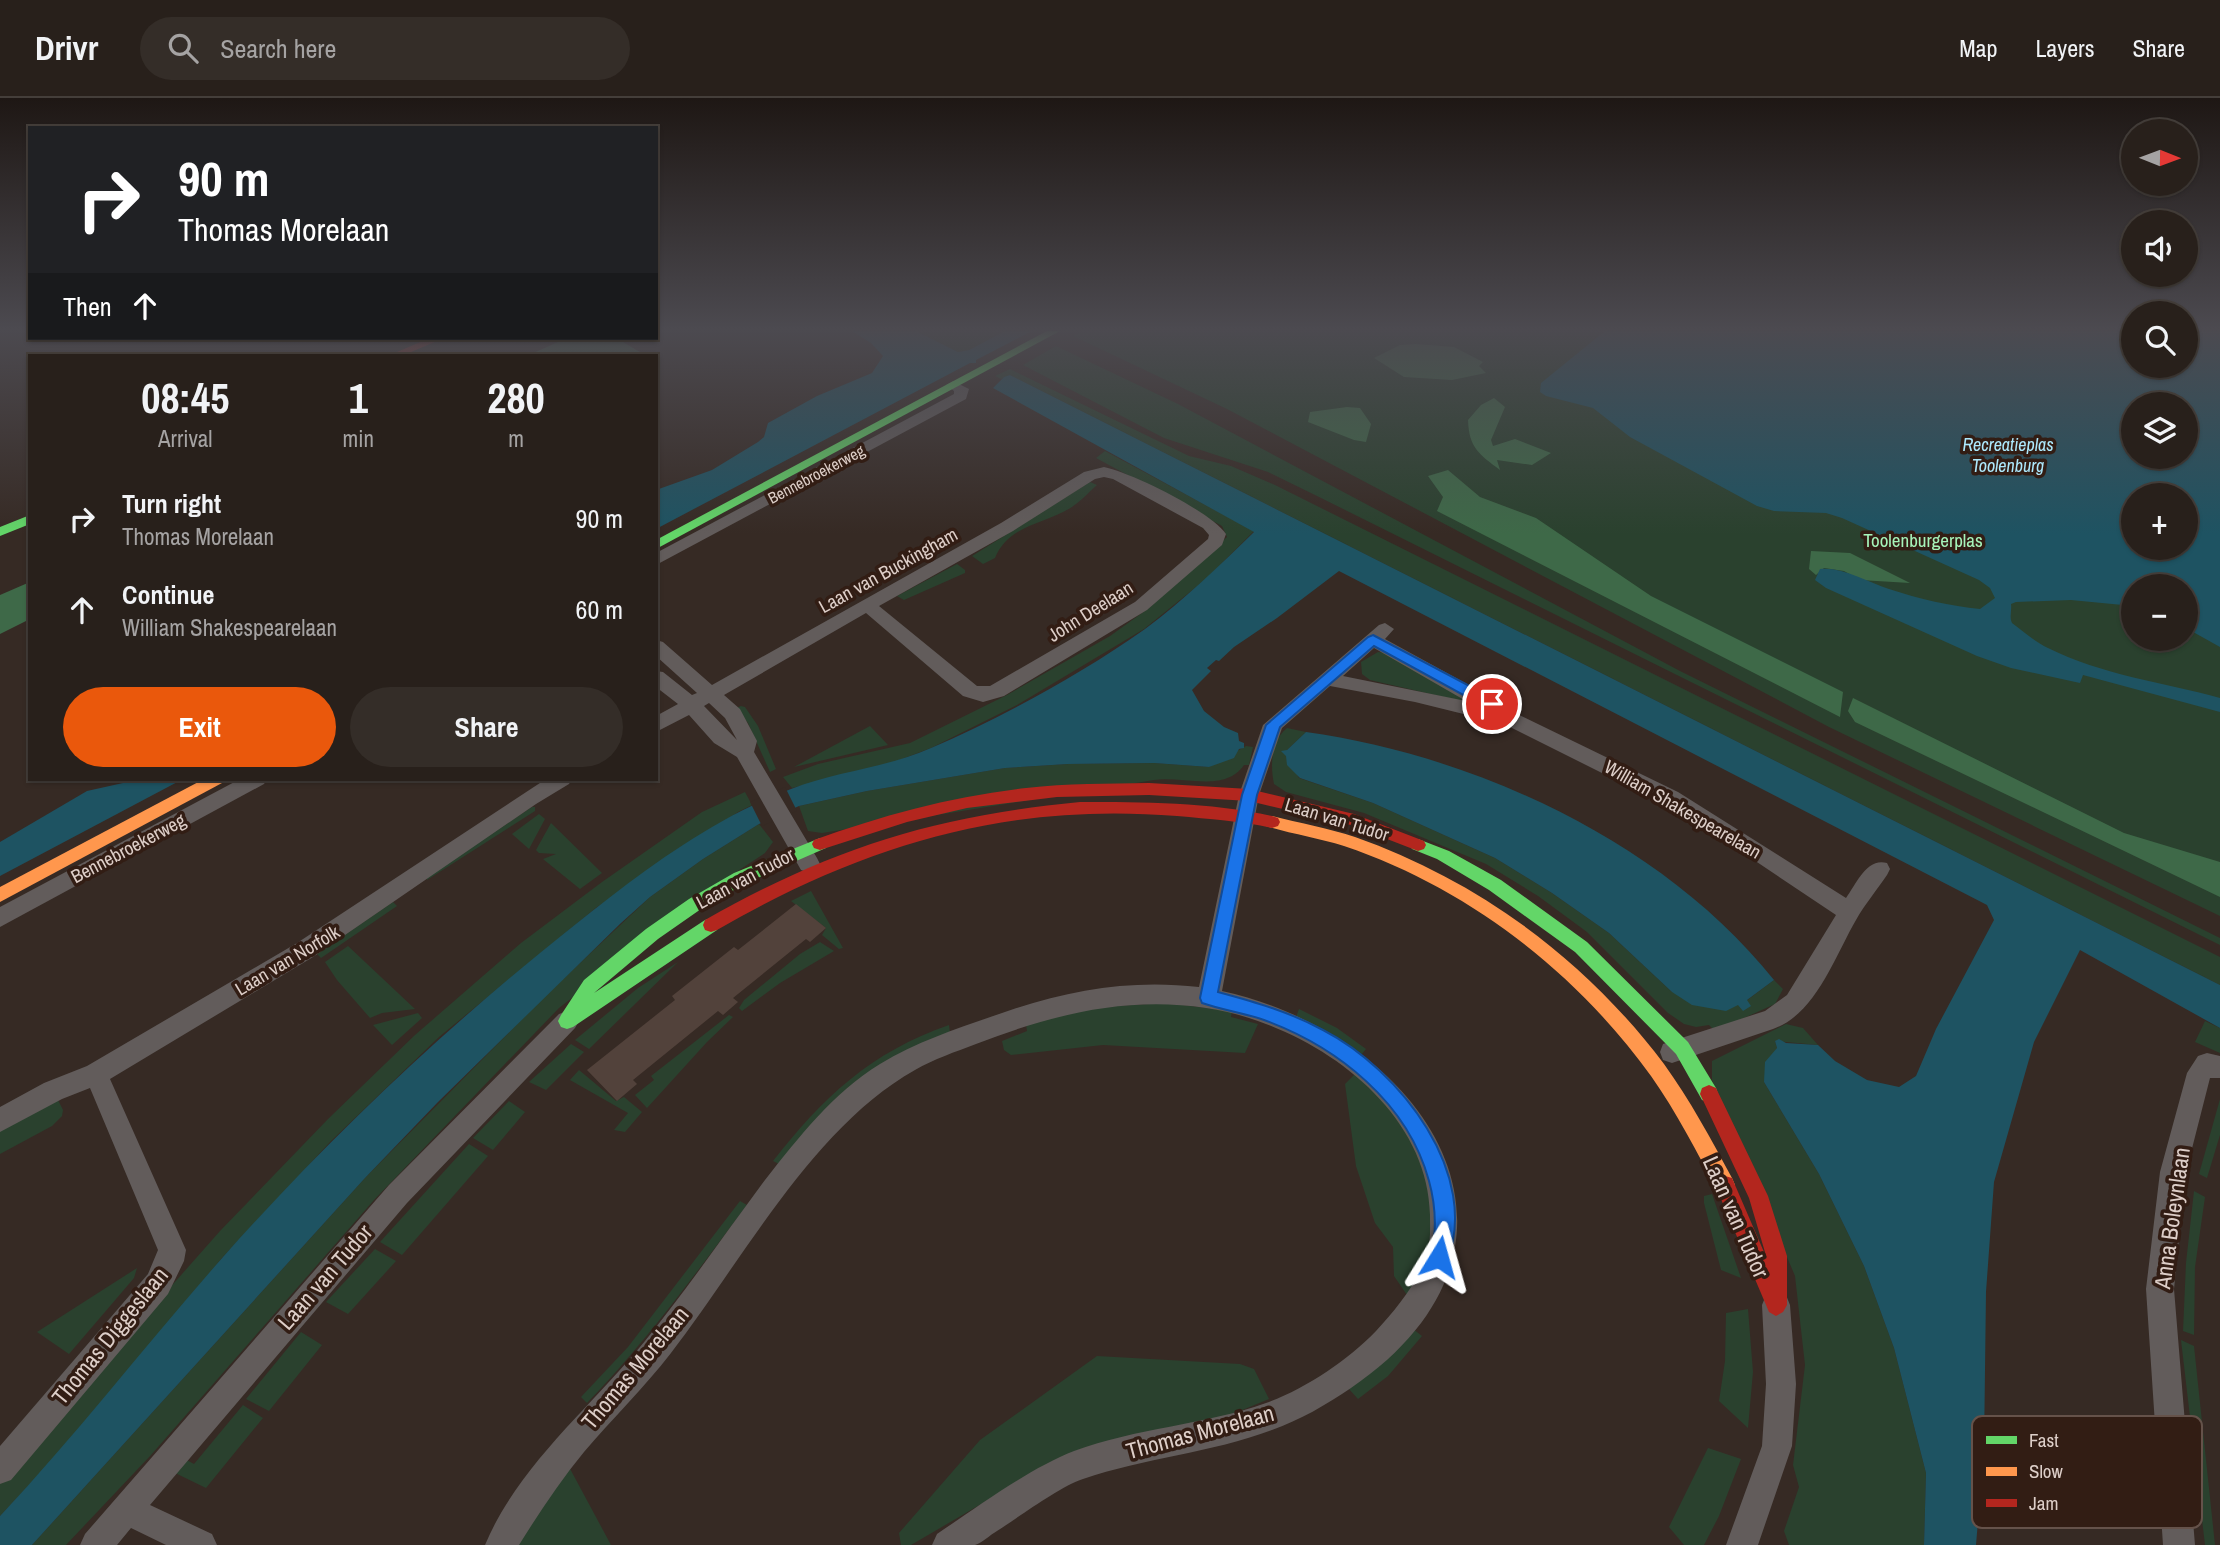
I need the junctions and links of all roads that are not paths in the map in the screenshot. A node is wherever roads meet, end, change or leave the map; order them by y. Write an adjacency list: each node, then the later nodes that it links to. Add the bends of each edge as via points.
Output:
1 (928, 399): 6 (street, Bennebroekerweg)
2 (956, 399): 7 (street, Bennebroekerweg)
3 (1104, 472): 8 (street, Laan van Buckingham, via 1090,475 1035,512); 8 (street, John Deelaan, via 1118,475 1209,524 1218,534 1216,541 1140,606 997,691 984,695 970,691)
4 (28, 520): 5 (street)
5 (0, 532)
6 (658, 544)
7 (658, 559)
8 (867, 605): 12 (street, Laan van Buckingham)
9 (658, 648): 12 (street)
10 (658, 679): 13 (street)
11 (1325, 679): 14 (street, William Shakespearelaan); 14 (street, William Shakespearelaan, via 1379,634); 20 (street, William Shakespearelaan, via 1273,725)
12 (713, 694): 13 (street, Laan van Buckingham); 16 (street, via 733,714 747,741)
13 (692, 706): 15 (street); 16 (street, via 734,750)
14 (1510, 718): 25 (street, William Shakespearelaan, via 1671,798)
15 (658, 724)
16 (744, 752): 21 (street)
17 (214, 781): 24 (street, Bennebroekerweg)
18 (253, 781): 26 (street, Bennebroekerweg)
19 (559, 781): 32 (street, Laan van Norfolk, via 305,950)
20 (1247, 806): 21 (street, Laan van Tudor, via 1149,789 1069,790 1007,796 883,823); 23 (street, Laan van Tudor, via 1204,811 1116,807 1009,815 904,838); 27 (street); 29 (street, Laan van Tudor, via 1354,820 1443,855 1495,885 1581,947); 30 (street, Laan van Tudor, via 1421,868 1484,904 1562,962 1625,1026)
21 (801, 849): 23 (street, Laan van Tudor); 28 (street, Laan van Tudor, via 762,866 666,924 583,993)
22 (1879, 869): 25 (street)
23 (812, 870): 28 (street, Laan van Tudor, via 706,926)
24 (0, 895)
25 (1849, 912): 29 (street, via 1794,1002 1773,1018)
26 (0, 918)
27 (1209, 998): 40 (street, Thomas Morelaan, via 1120,993 1083,998 913,1058 845,1103 810,1142 663,1341 567,1449); 41 (street, Thomas Morelaan, via 1266,1013 1318,1036 1387,1088 1417,1129 1444,1198 1444,1239 1434,1275 1379,1348 1298,1404 1264,1419 1141,1446 1072,1467)
28 (567, 1021): 37 (street, Laan van Tudor, via 398,1194)
29 (1682, 1048): 30 (street); 34 (street, Laan van Tudor, via 1759,1196 1777,1256)
30 (1650, 1060): 34 (street, Laan van Tudor, via 1726,1187)
31 (2214, 1065): 35 (street, Anna Boleynlaan, via 2199,1073 2173,1172 2160,1289)
32 (96, 1074): 33 (street, Laan van Norfolk); 36 (street, Thomas Diggeslaan, via 172,1250 170,1261 158,1284)
33 (0, 1120)
34 (1776, 1305): 42 (street, Laan van Tudor, via 1781,1384 1777,1446)
35 (2169, 1416)
36 (0, 1469)
37 (127, 1510): 38 (street, Laan van Tudor); 39 (street)
38 (96, 1545)
39 (201, 1545)
40 (501, 1545)
41 (948, 1545)
42 (1742, 1545)

